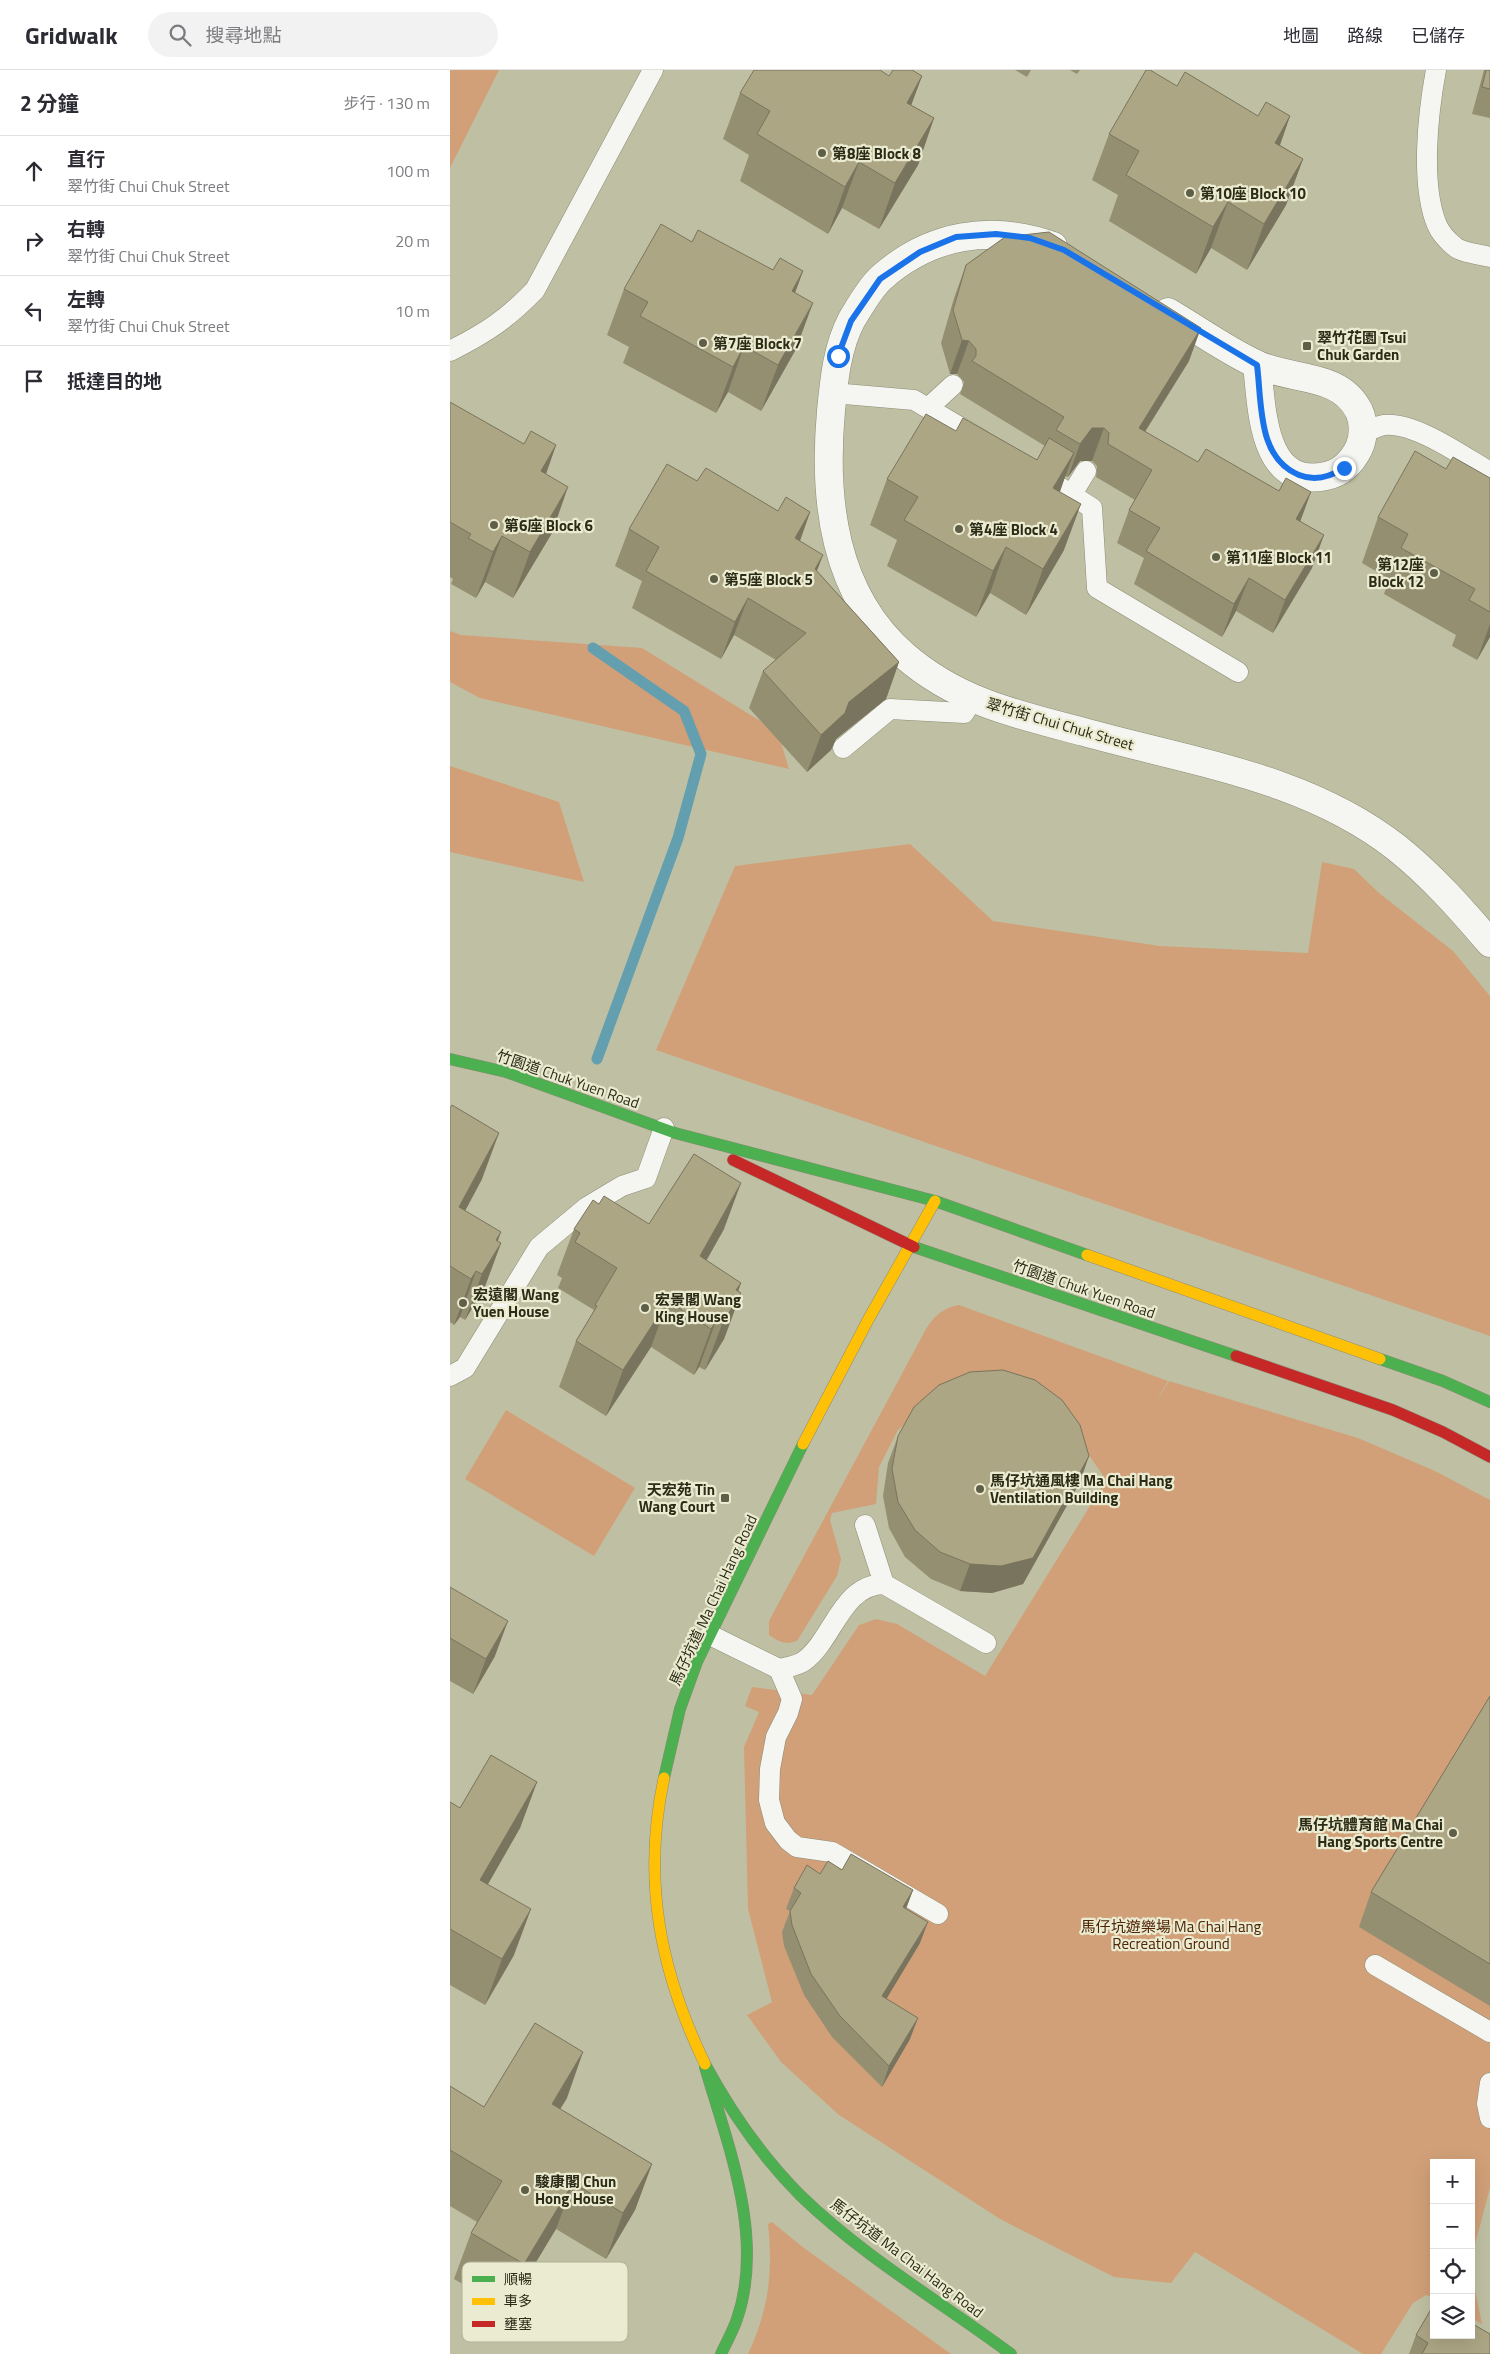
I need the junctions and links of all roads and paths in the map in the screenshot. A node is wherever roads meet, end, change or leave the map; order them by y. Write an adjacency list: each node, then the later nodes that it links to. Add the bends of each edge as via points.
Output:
1 (653, 70): 6 (lane, via 535,290 509,316)
2 (1436, 70): 4 (lane, via 1429,104 1428,134 1430,199 1437,227 1455,248)
3 (1072, 255): 9 (street, 翠竹街 Chui Chuk Street, via 1030,238 996,234 956,237 920,252 880,279 851,321 838,356)
4 (1490, 257)
5 (1146, 299): 7 (street)
6 (450, 351)
7 (1257, 365): 11 (street, via 1338,387 1356,404 1361,415); 11 (street, via 1266,438 1276,458 1290,471 1304,477 1320,478 1336,473 1356,453)
8 (953, 385): 10 (lane)
9 (833, 393): 10 (lane, via 914,400); 18 (street, 翠竹街 Chui Chuk Street, via 828,447 831,513 844,564 855,589 885,636 904,655 927,673)
10 (928, 408): 12 (lane)
11 (1362, 433): 15 (lane, via 1383,425 1414,428)
12 (995, 448)
13 (1021, 464): 16 (lane)
14 (1086, 471): 16 (lane)
15 (1490, 472)
16 (1072, 494): 17 (lane, via 1092,508 1097,588)
17 (1238, 672)
18 (973, 699): 19 (lane, via 964,713 890,709); 20 (street, 翠竹街 Chui Chuk Street, via 993,708 1227,768 1301,793 1337,810 1396,847 1427,873)
19 (843, 748)
20 (1490, 943)
21 (450, 1059): 22 (main road, 竹園道 Chuk Yuen Road, via 506,1072)
22 (669, 1130): 23 (main road, 竹園道 Chuk Yuen Road); 24 (main road, 竹園道 Chuk Yuen Road); 25 (lane, via 646,1178 622,1186 587,1207 539,1247 465,1368)
23 (935, 1201): 24 (main road, 馬仔坑道 Ma Chai Hang Road); 26 (main road, 竹園道 Chuk Yuen Road, via 1443,1381)
24 (909, 1245): 27 (main road, 竹園道 Chuk Yuen Road, via 1393,1410); 30 (main road, 馬仔坑道 Ma Chai Hang Road, via 783,1485)
25 (450, 1376)
26 (1490, 1402)
27 (1490, 1457)
28 (865, 1525): 29 (lane)
29 (884, 1584): 31 (lane); 32 (lane, via 872,1584 854,1594 815,1651 803,1663)
30 (710, 1635): 32 (lane); 36 (main road, 馬仔坑道 Ma Chai Hang Road, via 688,1684 674,1733 659,1798 653,1862 656,1912 669,1972 679,2007)
31 (986, 1643)
32 (778, 1669): 33 (lane, via 792,1699 776,1737 770,1769 769,1800 775,1823 797,1847 832,1852)
33 (938, 1914)
34 (1375, 1965): 35 (lane)
35 (1490, 2032)
36 (705, 2067): 39 (main road, via 742,2206 747,2237 748,2266 744,2293); 40 (main road, 馬仔坑道 Ma Chai Hang Road, via 750,2136 809,2203 845,2234)
37 (1490, 2083): 38 (lane, via 1487,2104)
38 (1490, 2118)
39 (721, 2354)
40 (1011, 2354)

